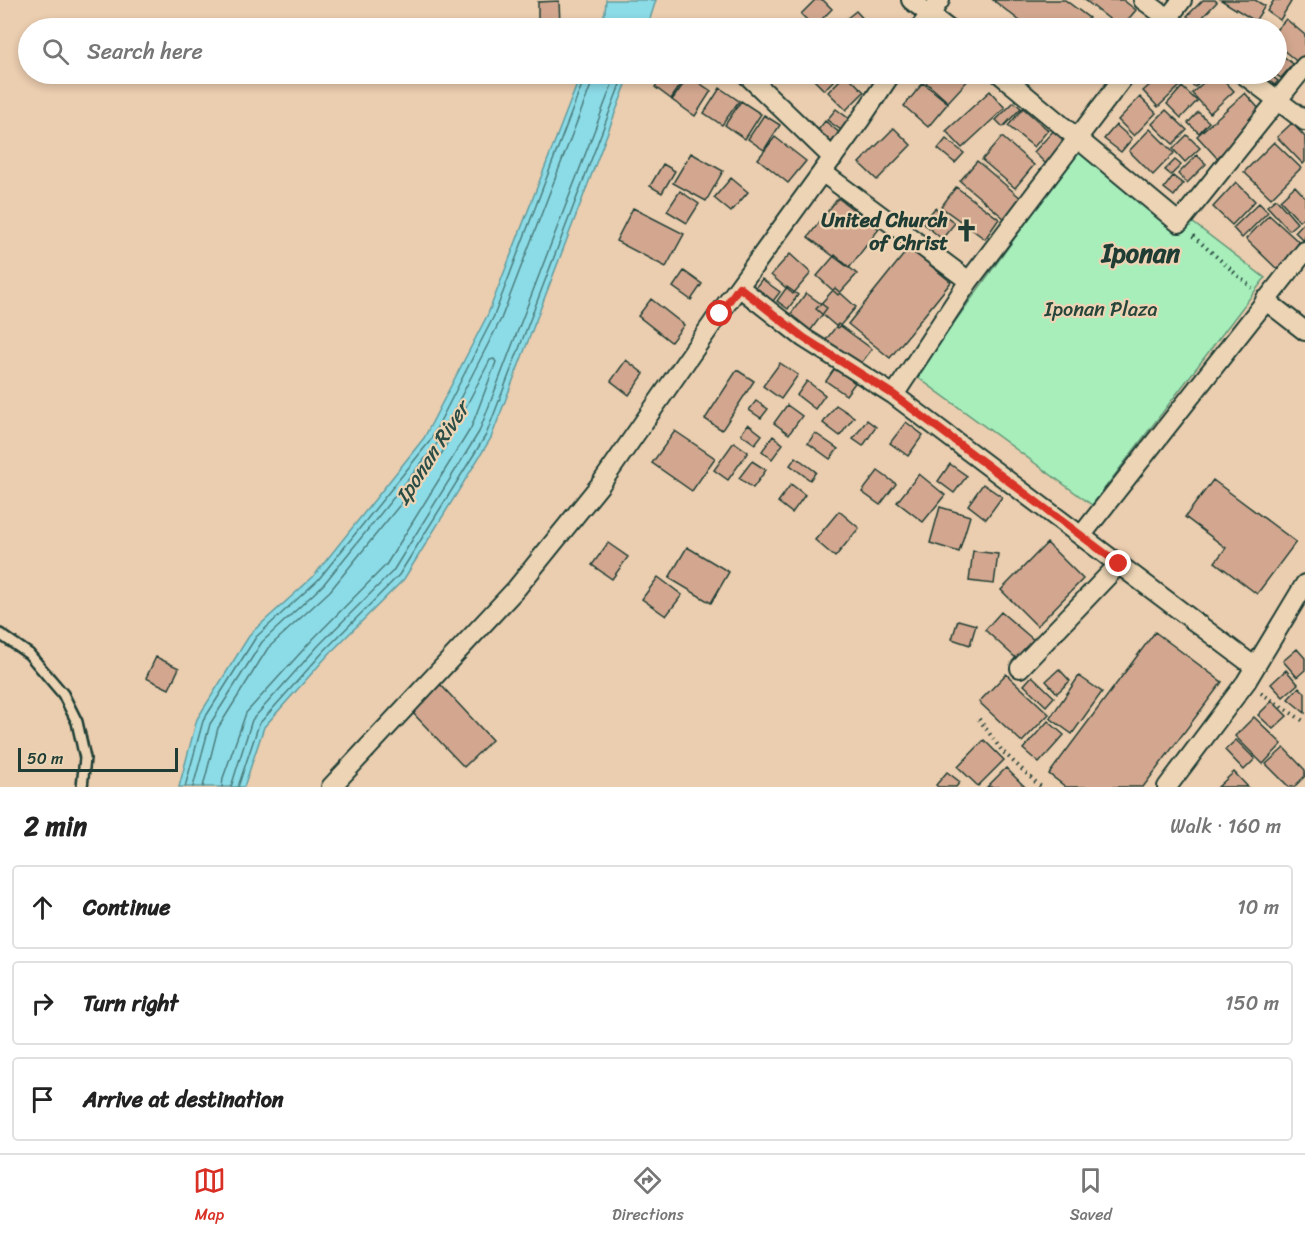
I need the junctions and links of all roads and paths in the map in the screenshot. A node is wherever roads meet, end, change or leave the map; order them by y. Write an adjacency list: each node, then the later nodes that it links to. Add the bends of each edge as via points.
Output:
1 (911, 0): 4 (street)
2 (1143, 0): 5 (street)
3 (1182, 0): 6 (street)
4 (930, 14)
5 (1162, 18)
6 (1173, 18)
7 (1305, 66): 13 (street)
8 (755, 84): 16 (street)
9 (884, 84): 16 (street)
10 (1012, 84): 15 (street)
11 (1118, 84): 15 (street)
12 (1257, 84): 13 (street)
13 (1277, 99): 14 (street); 17 (street)
14 (1305, 121)
15 (1076, 139): 17 (street); 19 (street)
16 (827, 165): 19 (street); 20 (street)
17 (1179, 223): 21 (path)
18 (1305, 250): 21 (street)
19 (969, 281): 23 (street)
20 (739, 287): 23 (street, via 804,338); 33 (street, via 600,485 516,589)
21 (1265, 300): 22 (street); 24 (street)
22 (1305, 331)
23 (894, 395): 24 (street)
24 (1081, 536): 25 (street)
25 (1119, 564): 28 (street); 29 (street)
26 (1305, 584): 29 (street)
27 (0, 634): 32 (lane, via 29,654 63,694 77,722 85,758)
28 (1020, 668)
29 (1251, 674): 31 (path); 35 (street)
30 (979, 719): 34 (path, via 1002,751)
31 (1305, 722)
32 (82, 787)
33 (331, 787)
34 (1041, 787)
35 (1167, 787)

